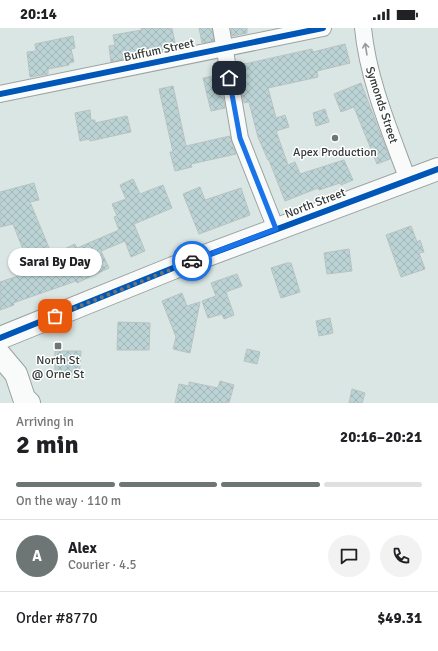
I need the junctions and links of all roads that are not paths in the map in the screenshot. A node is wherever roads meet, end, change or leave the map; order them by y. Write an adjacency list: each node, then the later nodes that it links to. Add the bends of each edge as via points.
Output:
1 (221, 28): 4 (street)
2 (323, 28): 4 (street, Buffum Street)
3 (363, 28): 7 (street, Symonds Street, one-way to 3, via 368,62)
4 (224, 48): 5 (street, Buffum Street); 8 (street, via 240,138)
5 (0, 94)
6 (437, 172): 7 (main road, North Street)
7 (408, 180): 8 (main road, North Street)
8 (276, 229): 9 (main road, North Street)
9 (0, 338)
10 (0, 354): 11 (main road, via 16,374 24,398)
11 (29, 403)

